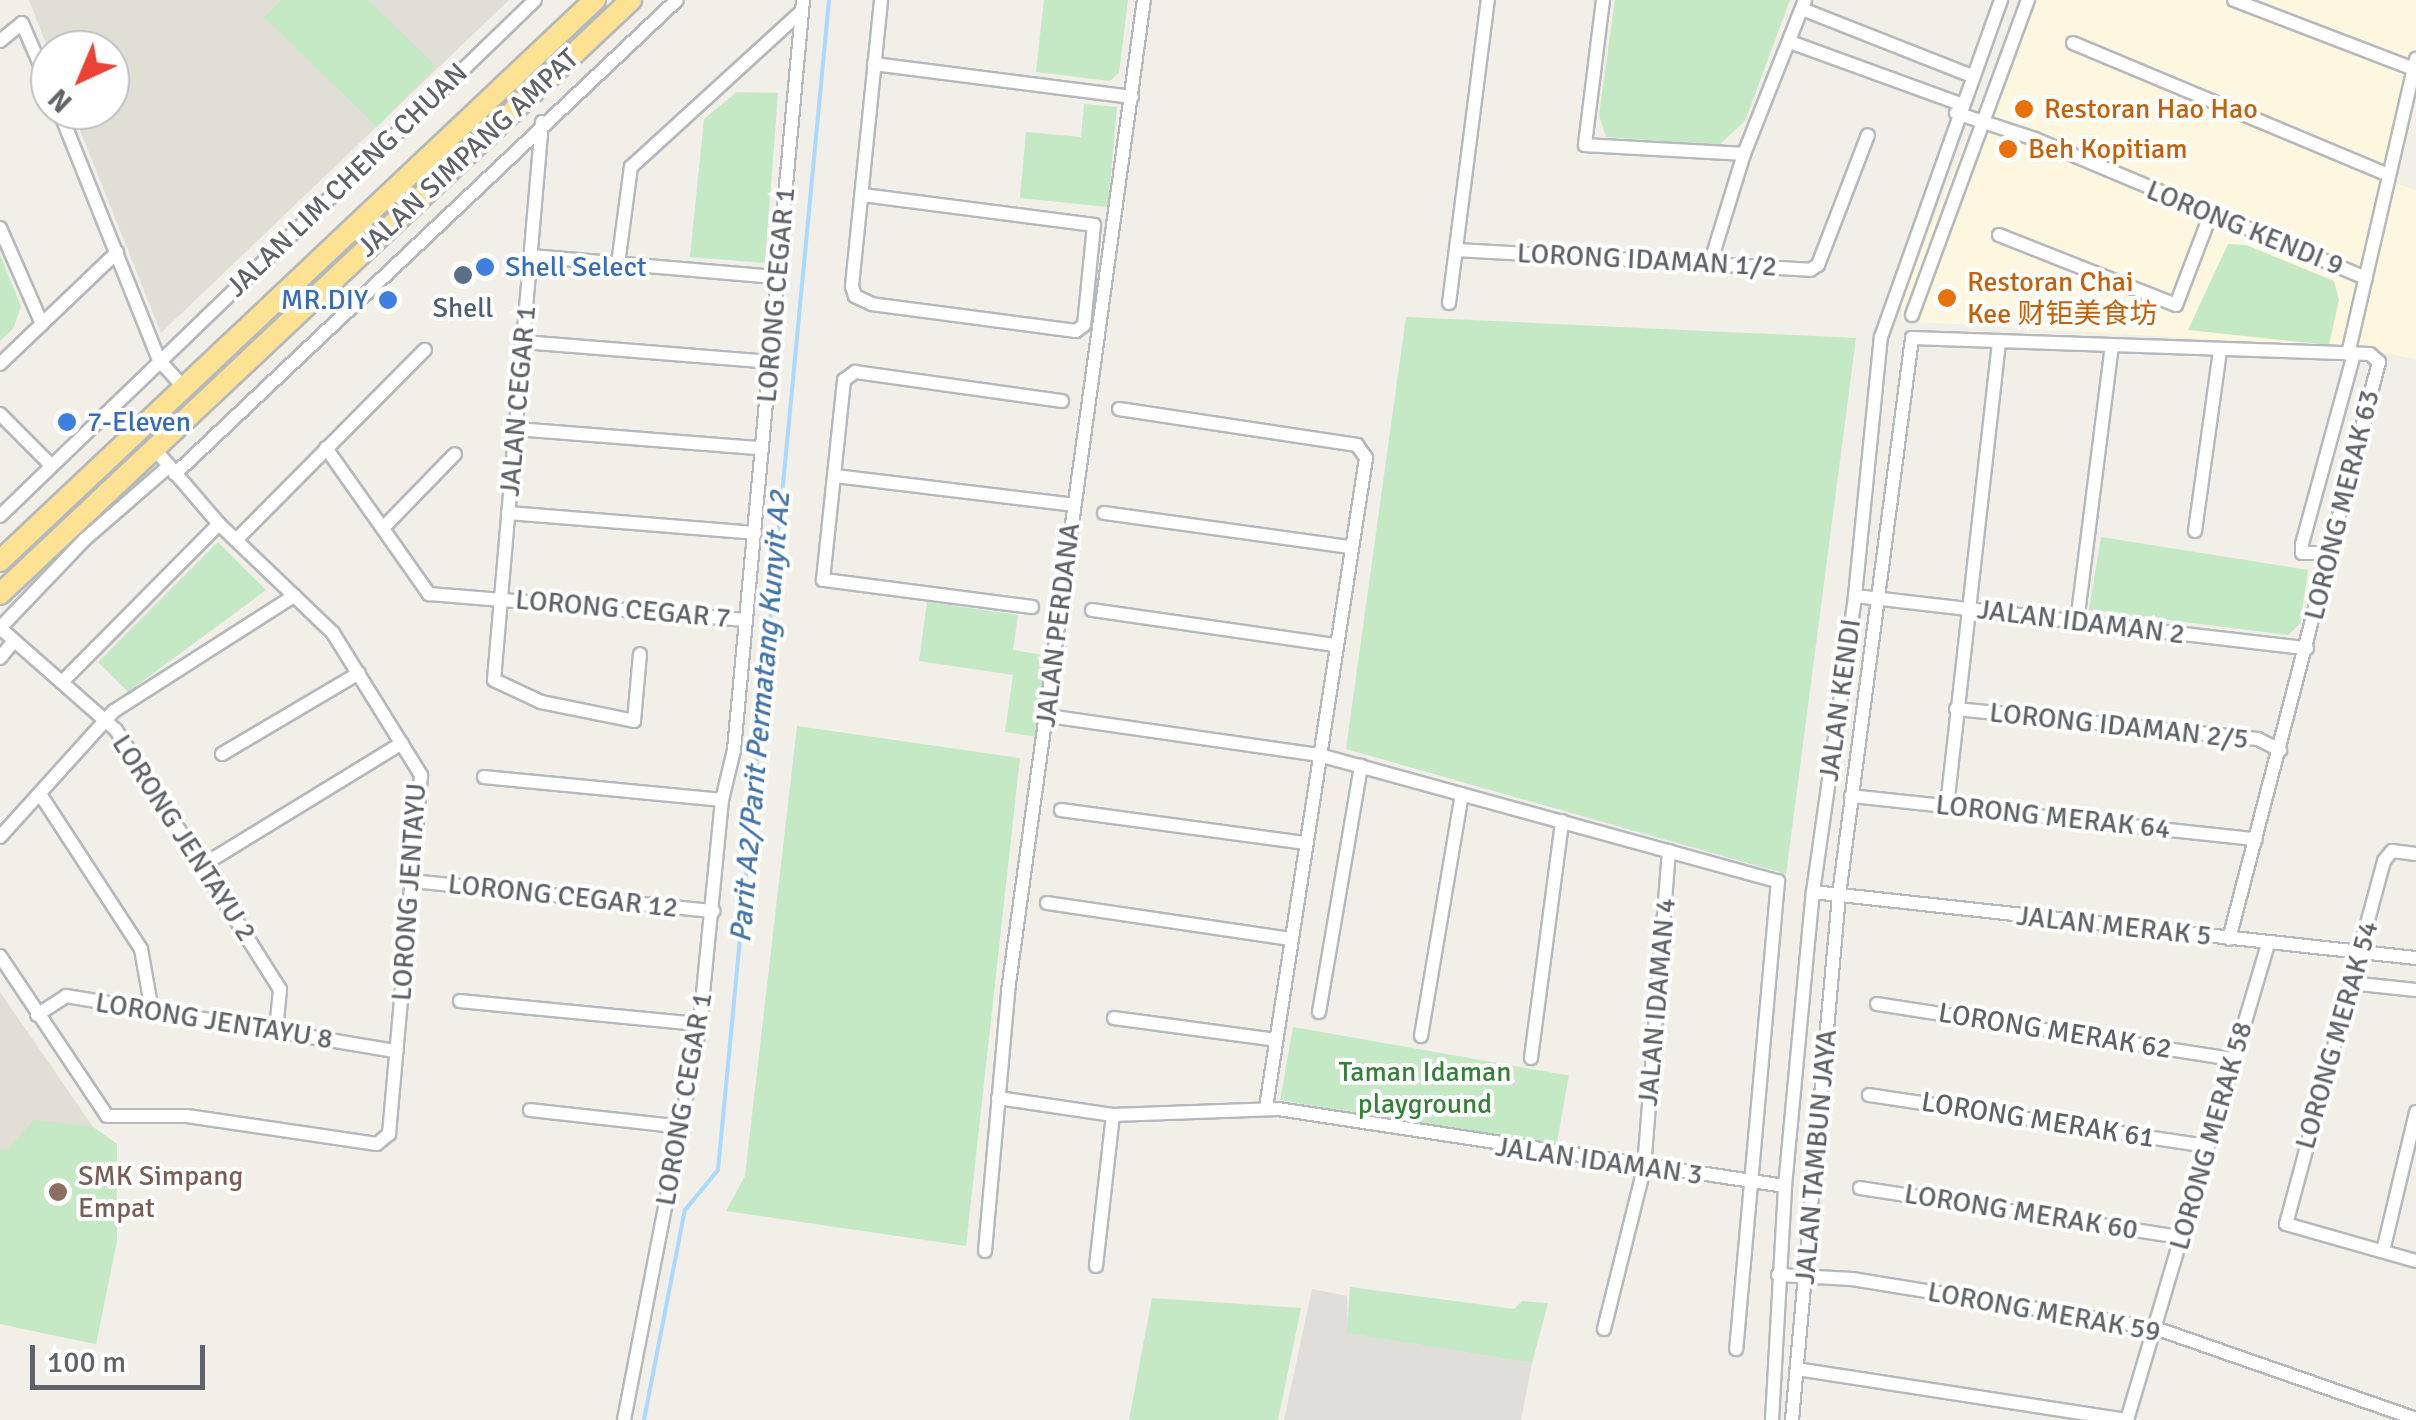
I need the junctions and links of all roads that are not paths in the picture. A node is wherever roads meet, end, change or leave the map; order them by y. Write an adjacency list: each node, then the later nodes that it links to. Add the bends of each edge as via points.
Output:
1 (535, 0): 51 (street, JALAN LIM CHENG CHUAN)
2 (631, 0): 21 (highway, JALAN SIMPANG AMPAT)
3 (677, 0): 23 (street, JALAN SIMPANG AMPAT)
4 (880, 0): 18 (street)
5 (1144, 0): 22 (street, JALAN PERDANA)
6 (1488, 0): 35 (street)
7 (1603, 0): 29 (street, via 1586,144)
8 (2001, 0): 20 (street, JALAN KENDI)
9 (2028, 0): 26 (street)
10 (2234, 0): 19 (street)
11 (587, 3): 54 (highway, JALAN SIMPANG AMPAT)
12 (1804, 4): 16 (street); 20 (street)
13 (802, 6): 39 (street, via 631,166); 40 (street, LORONG CEGAR 1)
14 (30, 38): 15 (street, via 17,24)
15 (0, 41)
16 (1790, 42): 24 (street, LORONG KENDI 9); 29 (street)
17 (2072, 43): 30 (street)
18 (874, 64): 22 (street); 31 (street)
19 (2415, 64): 30 (street)
20 (1972, 76): 24 (street, JALAN KENDI)
21 (544, 82): 23 (street); 59 (highway, JALAN SIMPANG AMPAT)
22 (1132, 97): 66 (street, JALAN PERDANA)
23 (562, 104): 25 (street, JALAN SIMPANG AMPAT)
24 (1958, 109): 26 (street, LORONG KENDI 9); 80 (street, JALAN KENDI, via 1882,338)
25 (542, 122): 37 (street, JALAN CEGAR 1); 64 (street, JALAN SIMPANG AMPAT)
26 (1985, 122): 32 (street, LORONG KENDI 9); 43 (street)
27 (67, 130): 36 (street)
28 (1868, 136): 38 (street, LORONG IDAMAN 1/2, via 1818,266)
29 (1744, 154): 38 (street)
30 (2389, 175): 41 (street)
31 (863, 195): 31 (street, via 1094,225 1084,325 1076,331 872,304 855,296)
32 (2210, 216): 34 (street, via 2176,306); 41 (street, LORONG KENDI 9)
33 (0, 228): 44 (street)
34 (1999, 234)
35 (1456, 250): 38 (street, LORONG IDAMAN 1/2); 42 (street)
36 (118, 252): 44 (street); 51 (street)
37 (531, 256): 39 (street); 46 (street, JALAN CEGAR 1)
38 (1711, 261)
39 (618, 264): 40 (street)
40 (778, 278): 52 (street, LORONG CEGAR 1)
41 (2366, 278): 50 (street)
42 (1449, 303)
43 (1912, 315)
44 (42, 324): 53 (street)
45 (1998, 341): 47 (street); 82 (street, JALAN KENDI, via 1912,338); 84 (street)
46 (523, 342): 52 (street); 58 (street, JALAN CEGAR 1)
47 (2112, 345): 49 (street); 87 (street)
48 (425, 350): 60 (street)
49 (2220, 350): 50 (street); 72 (street)
50 (2351, 354): 76 (street, LORONG MERAK 63, via 2378,362); 76 (street, via 2302,544 2302,554)
51 (159, 360): 54 (street); 63 (street, JALAN LIM CHENG CHUAN)
52 (770, 362): 61 (street, LORONG CEGAR 1)
53 (0, 364)
54 (183, 387): 77 (highway, JALAN SIMPANG AMPAT)
55 (1062, 401): 65 (street, via 856,372 844,380)
56 (1119, 409): 75 (street, via 1357,446 1366,458)
57 (0, 414): 63 (street)
58 (516, 429): 61 (street); 67 (street, JALAN CEGAR 1)
59 (153, 447): 64 (street, LORONG JENTAYU); 78 (highway, JALAN SIMPANG AMPAT)
60 (326, 448): 71 (street); 74 (street)
61 (760, 448): 73 (street, LORONG CEGAR 1)
62 (456, 454): 71 (street)
63 (52, 465): 69 (street, JALAN LIM CHENG CHUAN)
64 (172, 470): 70 (street, LORONG JENTAYU); 88 (street, JALAN SIMPANG AMPAT, via 84,540)
65 (835, 476): 66 (street); 83 (street, via 823,580)
66 (1073, 505): 97 (street, JALAN PERDANA)
67 (508, 512): 73 (street); 81 (street, JALAN CEGAR 1)
68 (1104, 513): 75 (street)
69 (0, 516)
70 (219, 524): 74 (street, LORONG JENTAYU); 95 (street)
71 (382, 528): 81 (street, LORONG CEGAR 7, via 429,594)
72 (2195, 532)
73 (755, 533): 86 (street, LORONG CEGAR 1)
74 (236, 540): 79 (street, LORONG JENTAYU)
75 (1350, 548): 90 (street)
76 (2325, 553): 91 (street, LORONG MERAK 63)
77 (0, 561)
78 (0, 594)
79 (294, 596): 94 (street, LORONG JENTAYU, via 333,634); 98 (street)
80 (1855, 596): 82 (street, JALAN IDAMAN 2); 119 (street, JALAN KENDI)
81 (500, 598): 86 (street, LORONG CEGAR 7); 92 (street, JALAN CEGAR 1, via 494,680 542,702 634,720)
82 (1876, 598): 84 (street, JALAN IDAMAN 2); 107 (street, JALAN KENDI)
83 (1032, 607)
84 (1968, 609): 87 (street, JALAN IDAMAN 2); 96 (street)
85 (1092, 610): 90 (street)
86 (746, 620): 108 (street, LORONG CEGAR 1)
87 (2077, 622): 91 (street, JALAN IDAMAN 2)
88 (0, 628): 89 (street, LORONG JENTAYU 2)
89 (14, 641): 93 (street); 95 (street, LORONG JENTAYU 2)
90 (1336, 645): 102 (street)
91 (2307, 648): 100 (street, LORONG MERAK 63)
92 (640, 654)
93 (0, 658)
94 (359, 673): 99 (street, LORONG JENTAYU); 101 (street)
95 (62, 682): 98 (street, LORONG JENTAYU 2)
96 (1956, 709): 100 (street, LORONG IDAMAN 2/5, via 2258,740); 109 (street)
97 (1048, 716): 102 (street); 145 (street, JALAN PERDANA)
98 (104, 719): 105 (street); 117 (street, LORONG JENTAYU 2)
99 (402, 743): 117 (street); 118 (street, LORONG JENTAYU, via 421,774)
100 (2280, 750): 113 (street, LORONG MERAK 63)
101 (222, 754)
102 (1319, 754): 103 (street); 114 (street)
103 (1361, 766): 106 (street); 134 (street)
104 (484, 777): 108 (street)
105 (40, 794): 112 (street); 133 (street, via 141,949)
106 (1462, 794): 111 (street); 139 (street)
107 (1851, 796): 109 (street, LORONG MERAK 64); 120 (street, JALAN KENDI)
108 (722, 800): 122 (street, LORONG CEGAR 1)
109 (1947, 806): 113 (street, LORONG MERAK 64)
110 (1061, 810): 114 (street)
111 (1562, 822): 115 (street); 142 (street)
112 (0, 837)
113 (2256, 840): 124 (street, LORONG MERAK 63)
114 (1306, 844): 123 (street)
115 (1669, 851): 152 (street, JALAN IDAMAN 4); 153 (street, via 1778,881)
116 (2416, 854): 126 (street, LORONG MERAK 54, via 2392,852)
117 (203, 865): 138 (street, LORONG JENTAYU 2, via 280,989)
118 (412, 881): 122 (street, LORONG CEGAR 12); 141 (street, LORONG JENTAYU)
119 (1813, 892): 120 (street, JALAN MERAK 5); 154 (street, JALAN KENDI)
120 (1838, 895): 124 (street, JALAN MERAK 5); 162 (street, JALAN TAMBUN JAYA)
121 (1047, 903): 123 (street)
122 (714, 911): 137 (street, LORONG CEGAR 1)
123 (1291, 938): 140 (street)
124 (2229, 939): 125 (street, JALAN MERAK 5)
125 (2268, 944): 126 (street, JALAN MERAK 5); 143 (street, LORONG MERAK 58)
126 (2362, 952): 128 (street, JALAN MERAK 5); 129 (street, LORONG MERAK 54)
127 (0, 956): 135 (street)
128 (2416, 958)
129 (2350, 983): 130 (street); 158 (street, LORONG MERAK 54, via 2286,1220 2288,1228)
130 (2416, 990)
131 (460, 1002): 137 (street)
132 (1877, 1004): 143 (street, LORONG MERAK 62)
133 (152, 1010): 135 (street, LORONG JENTAYU 8, via 66,996); 138 (street, LORONG JENTAYU 8)
134 (1319, 1012)
135 (37, 1015): 141 (street, LORONG JENTAYU, via 107,1116 188,1116 377,1144 389,1134)
136 (1114, 1018): 140 (street)
137 (700, 1024): 150 (street, LORONG CEGAR 1)
138 (276, 1031): 141 (street, LORONG JENTAYU 8)
139 (1421, 1036)
140 (1276, 1040): 146 (street)
141 (396, 1051)
142 (1532, 1058)
143 (2234, 1058): 151 (street, LORONG MERAK 58)
144 (1868, 1095): 151 (street, LORONG MERAK 61)
145 (998, 1098): 149 (street, JALAN IDAMAN 3); 157 (street, JALAN PERDANA)
146 (1266, 1108): 149 (street, JALAN IDAMAN 3); 152 (street, JALAN IDAMAN 3)
147 (530, 1110): 150 (street)
148 (2416, 1112): 158 (street)
149 (1114, 1115): 160 (street)
150 (684, 1128): 168 (street, LORONG CEGAR 1)
151 (2208, 1146): 156 (street, LORONG MERAK 58)
152 (1644, 1168): 153 (street, JALAN IDAMAN 3); 164 (street, JALAN IDAMAN 4)
153 (1751, 1182): 154 (street, JALAN IDAMAN 3); 165 (street)
154 (1785, 1186): 161 (street, JALAN KENDI)
155 (1860, 1188): 156 (street, LORONG MERAK 60)
156 (2181, 1238): 163 (street, LORONG MERAK 58)
157 (985, 1250)
158 (2383, 1252): 159 (street)
159 (2416, 1262)
160 (1096, 1266)
161 (1778, 1274): 162 (street, LORONG MERAK 59); 169 (street, JALAN KENDI)
162 (1806, 1276): 163 (street, LORONG MERAK 59); 166 (street, JALAN TAMBUN JAYA)
163 (2154, 1328): 167 (street, LORONG MERAK 59); 171 (street, LORONG MERAK 58)
164 (1604, 1329)
165 (1736, 1349)
166 (1796, 1369): 170 (street, JALAN TAMBUN JAYA); 171 (street)
167 (2416, 1419)
168 (624, 1420)
169 (1772, 1420)
170 (1792, 1420)
171 (2126, 1420)

